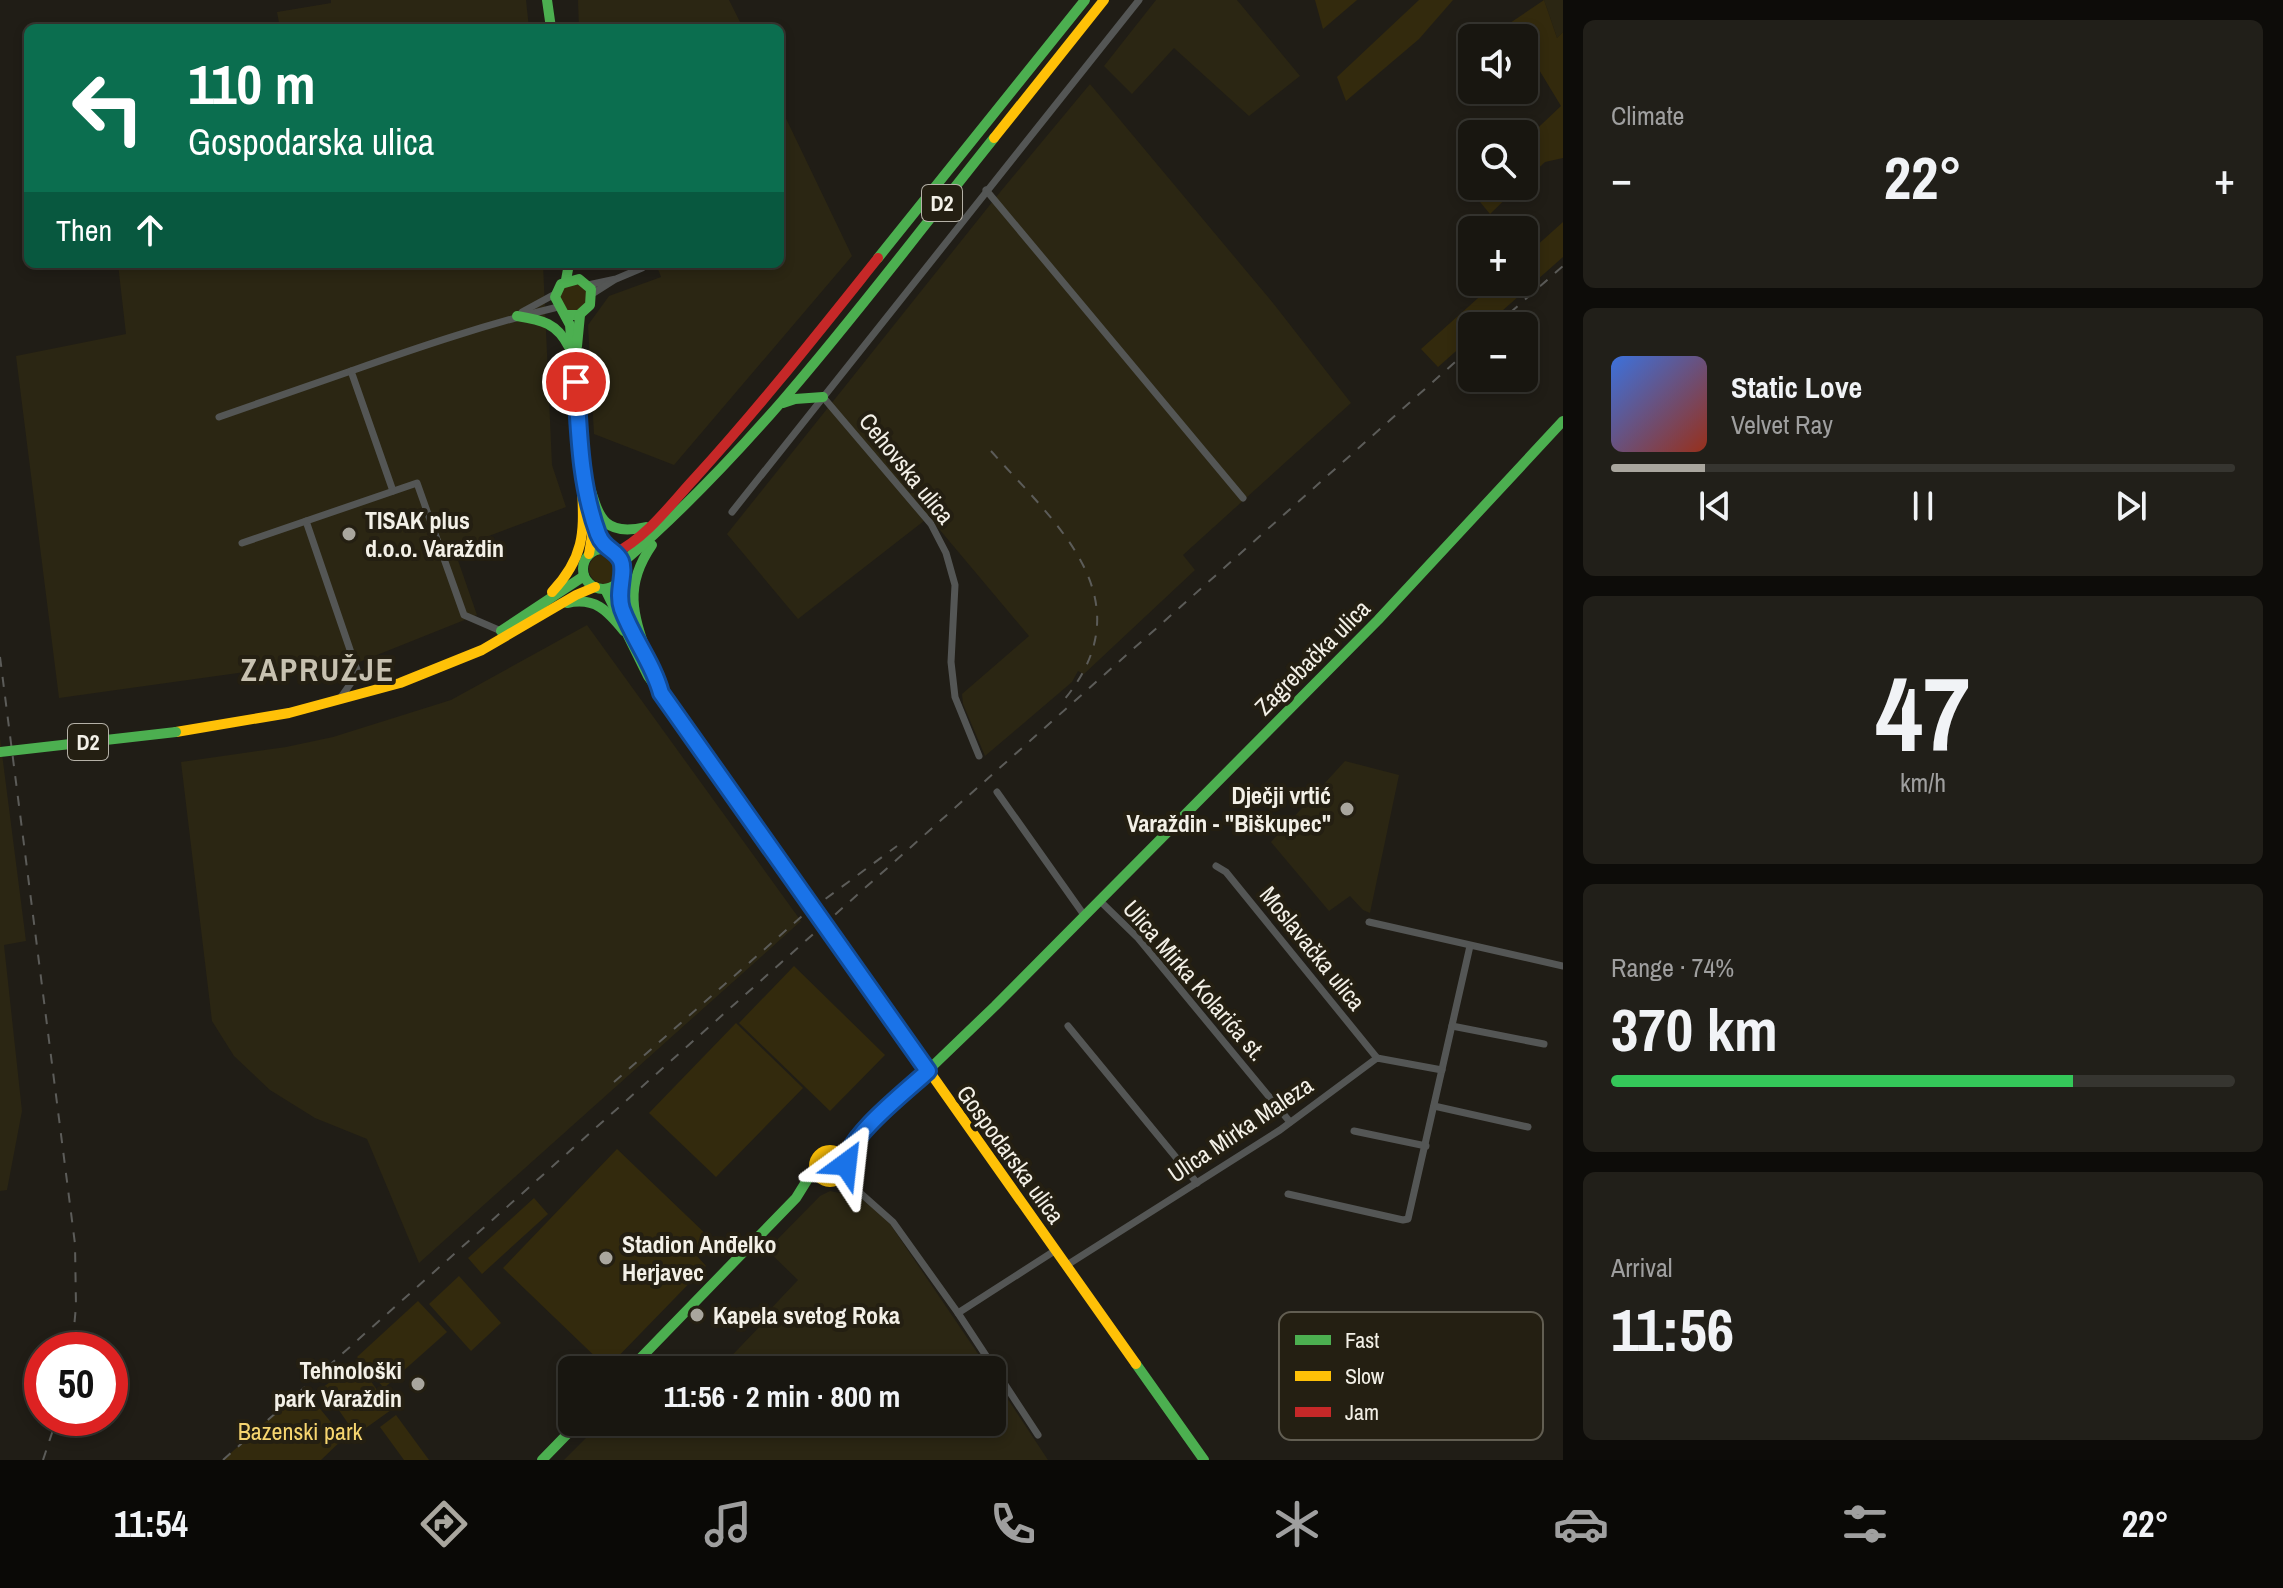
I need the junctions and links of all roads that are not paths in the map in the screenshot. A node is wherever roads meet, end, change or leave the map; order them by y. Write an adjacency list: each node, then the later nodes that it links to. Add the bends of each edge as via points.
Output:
1 (547, 0): 5 (main road)
2 (1085, 0): 29 (main road, D2)
3 (1104, 0): 20 (main road, D2)
4 (1139, 0): 6 (street)
5 (550, 24)
6 (986, 190): 19 (street); 26 (street)
7 (570, 268): 10 (main road)
8 (574, 268): 11 (main road)
9 (642, 268): 11 (street)
10 (566, 280): 11 (main road); 12 (main road)
11 (586, 286): 15 (main road, via 590,307)
12 (555, 294): 13 (main road); 16 (street)
13 (558, 307): 14 (main road); 16 (street)
14 (567, 315): 15 (main road); 17 (main road)
15 (580, 315): 17 (main road)
16 (517, 316): 17 (main road, via 553,324 563,333); 18 (street)
17 (575, 363): 23 (main road)
18 (351, 371): 21 (street); 25 (street)
19 (823, 397): 20 (main road); 27 (street); 45 (street, Cehovska ulica, via 931,524 946,553 955,585 955,697)
20 (780, 405): 29 (main road, D2, via 708,486)
21 (219, 417)
22 (1563, 421): 48 (main road, Zagrebačka ulica, via 1378,620)
23 (582, 465): 24 (main road); 29 (main road, via 608,528 627,533); 36 (main road, via 584,523 578,559)
24 (585, 490): 31 (main road, via 592,536); 32 (main road, via 598,534)
25 (393, 491): 28 (street); 38 (street, via 417,483 464,615)
26 (1243, 498)
27 (732, 512)
28 (306, 521): 30 (street); 43 (street, via 358,673)
29 (656, 529): 32 (main road, D2); 40 (main road, via 638,564 631,600)
30 (242, 543)
31 (589, 554): 32 (main road, D2, via 600,549); 33 (main road)
32 (615, 555): 34 (main road)
33 (584, 576): 35 (main road); 36 (main road, D2)
34 (620, 579): 35 (main road, D2); 40 (main road, via 622,610)
35 (600, 588): 37 (main road, D2, via 578,592); 39 (main road, Gospodarska ulica)
36 (540, 607): 38 (main road, D2)
37 (553, 609): 39 (main road, via 577,600 593,601); 41 (main road, D2, via 480,651)
38 (501, 631): 41 (main road, D2)
39 (624, 631): 42 (main road, Gospodarska ulica)
40 (652, 669): 42 (main road)
41 (425, 673): 43 (main road, D2)
42 (661, 693): 58 (main road, Gospodarska ulica, bridge)
43 (335, 704): 44 (main road, D2, bridge, via 176,732)
44 (0, 752)
45 (979, 756)
46 (997, 792): 49 (street)
47 (1216, 866): 56 (street, Moslavačka ulica)
48 (1099, 900): 49 (main road, Zagrebačka ulica); 60 (street, Ulica Mirka Kolarića st., via 1138,938)
49 (1084, 915): 58 (main road, Zagrebačka ulica)
50 (1369, 922): 51 (street)
51 (1470, 946): 52 (street); 54 (street)
52 (1563, 966)
53 (1068, 1026): 69 (street)
54 (1452, 1026): 55 (street); 57 (street)
55 (1544, 1044)
56 (1377, 1058): 57 (street); 60 (street, Ulica Mirka Maleza)
57 (1442, 1070): 59 (street)
58 (928, 1071): 63 (main road, Zagrebačka ulica); 73 (main road, Gospodarska ulica)
59 (1434, 1106): 61 (street); 64 (street)
60 (1290, 1122): 69 (street, Ulica Mirka Maleza)
61 (1528, 1127)
62 (1354, 1131): 64 (street)
63 (864, 1132): 65 (main road, Zagrebačka ulica); 66 (main road, Zagrebačka ulica)
64 (1426, 1146): 71 (street, via 1406,1219)
65 (830, 1150): 66 (main road); 67 (main road, Zagrebačka ulica, via 818,1155)
66 (845, 1164): 68 (main road, Zagrebačka ulica, via 842,1177); 70 (street)
67 (814, 1169): 68 (main road, via 817,1177); 72 (main road, Zagrebačka ulica)
68 (830, 1182): 70 (street); 72 (main road, Zagrebačka ulica)
69 (1197, 1183): 74 (street, Ulica Mirka Maleza)
70 (857, 1190): 75 (street, via 893,1222)
71 (1288, 1194)
72 (796, 1198): 76 (main road, Zagrebačka ulica)
73 (1056, 1250): 74 (main road, Gospodarska ulica); 75 (street)
74 (1067, 1265): 80 (main road, Gospodarska ulica)
75 (958, 1313): 77 (street)
76 (643, 1356)
77 (1038, 1435)
78 (565, 1436): 79 (main road)
79 (542, 1460)
80 (1204, 1460)

